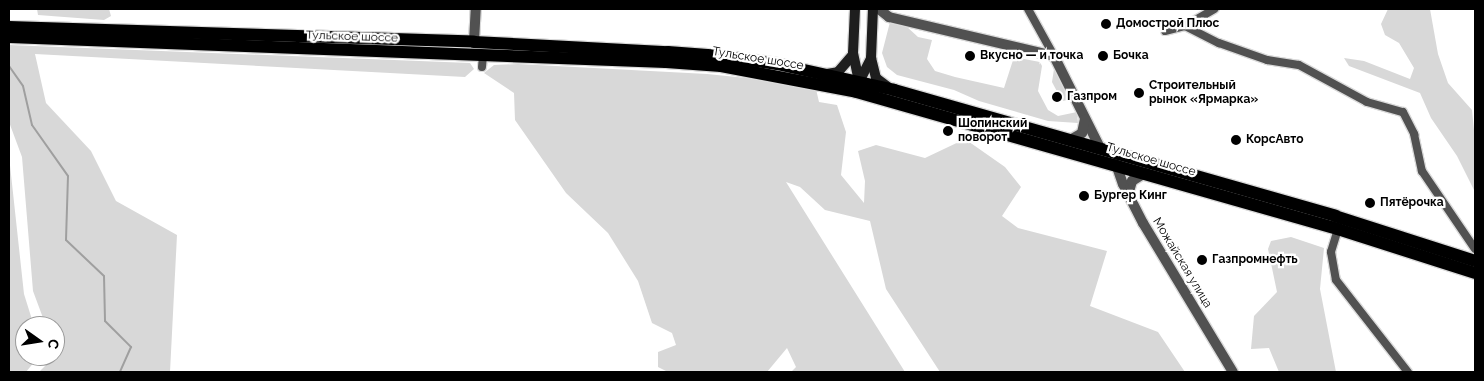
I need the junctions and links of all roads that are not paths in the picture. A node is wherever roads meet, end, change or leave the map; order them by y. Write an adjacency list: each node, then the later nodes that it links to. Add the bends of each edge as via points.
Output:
1 (476, 9): 13 (street)
2 (855, 9): 7 (main road)
3 (872, 9): 8 (main road)
4 (879, 9): 15 (street, via 889,17)
5 (1028, 9): 15 (street)
6 (1214, 9): 9 (street)
7 (854, 21): 8 (main road); 14 (main road)
8 (872, 22): 16 (main road)
9 (1184, 26): 11 (street); 27 (street, via 1267,60 1299,65 1367,102 1403,112 1414,134 1422,171)
10 (9, 27): 13 (main road, Тульское шоссе)
11 (1166, 31)
12 (9, 38): 18 (main road, Тульское шоссе, via 482,61 666,62 721,66)
13 (474, 42): 17 (main road, Тульское шоссе, via 721,56)
14 (853, 55): 17 (main road, via 838,72); 18 (main road)
15 (1054, 56): 20 (street)
16 (871, 58): 18 (main road); 19 (main road, via 876,78)
17 (827, 74): 18 (main road, Тульское шоссе)
18 (858, 87): 19 (main road, Тульское шоссе); 23 (main road, Тульское шоссе)
19 (894, 90): 21 (main road, Тульское шоссе)
20 (1085, 118): 21 (street, via 1082,134); 22 (street)
21 (1070, 140): 22 (main road, Тульское шоссе)
22 (1100, 148): 28 (main road, Тульское шоссе, via 1335,216)
23 (1116, 164): 24 (main road, Тульское шоссе); 25 (street, Можайская улица)
24 (1145, 173): 25 (street, via 1132,181); 26 (main road, Тульское шоссе)
25 (1128, 194): 30 (street, Можайская улица)
26 (1338, 229): 29 (main road, Тульское шоссе); 31 (street, via 1331,252 1336,280)
27 (1475, 249)
28 (1475, 261)
29 (1475, 273)
30 (1233, 372)
31 (1408, 372)

